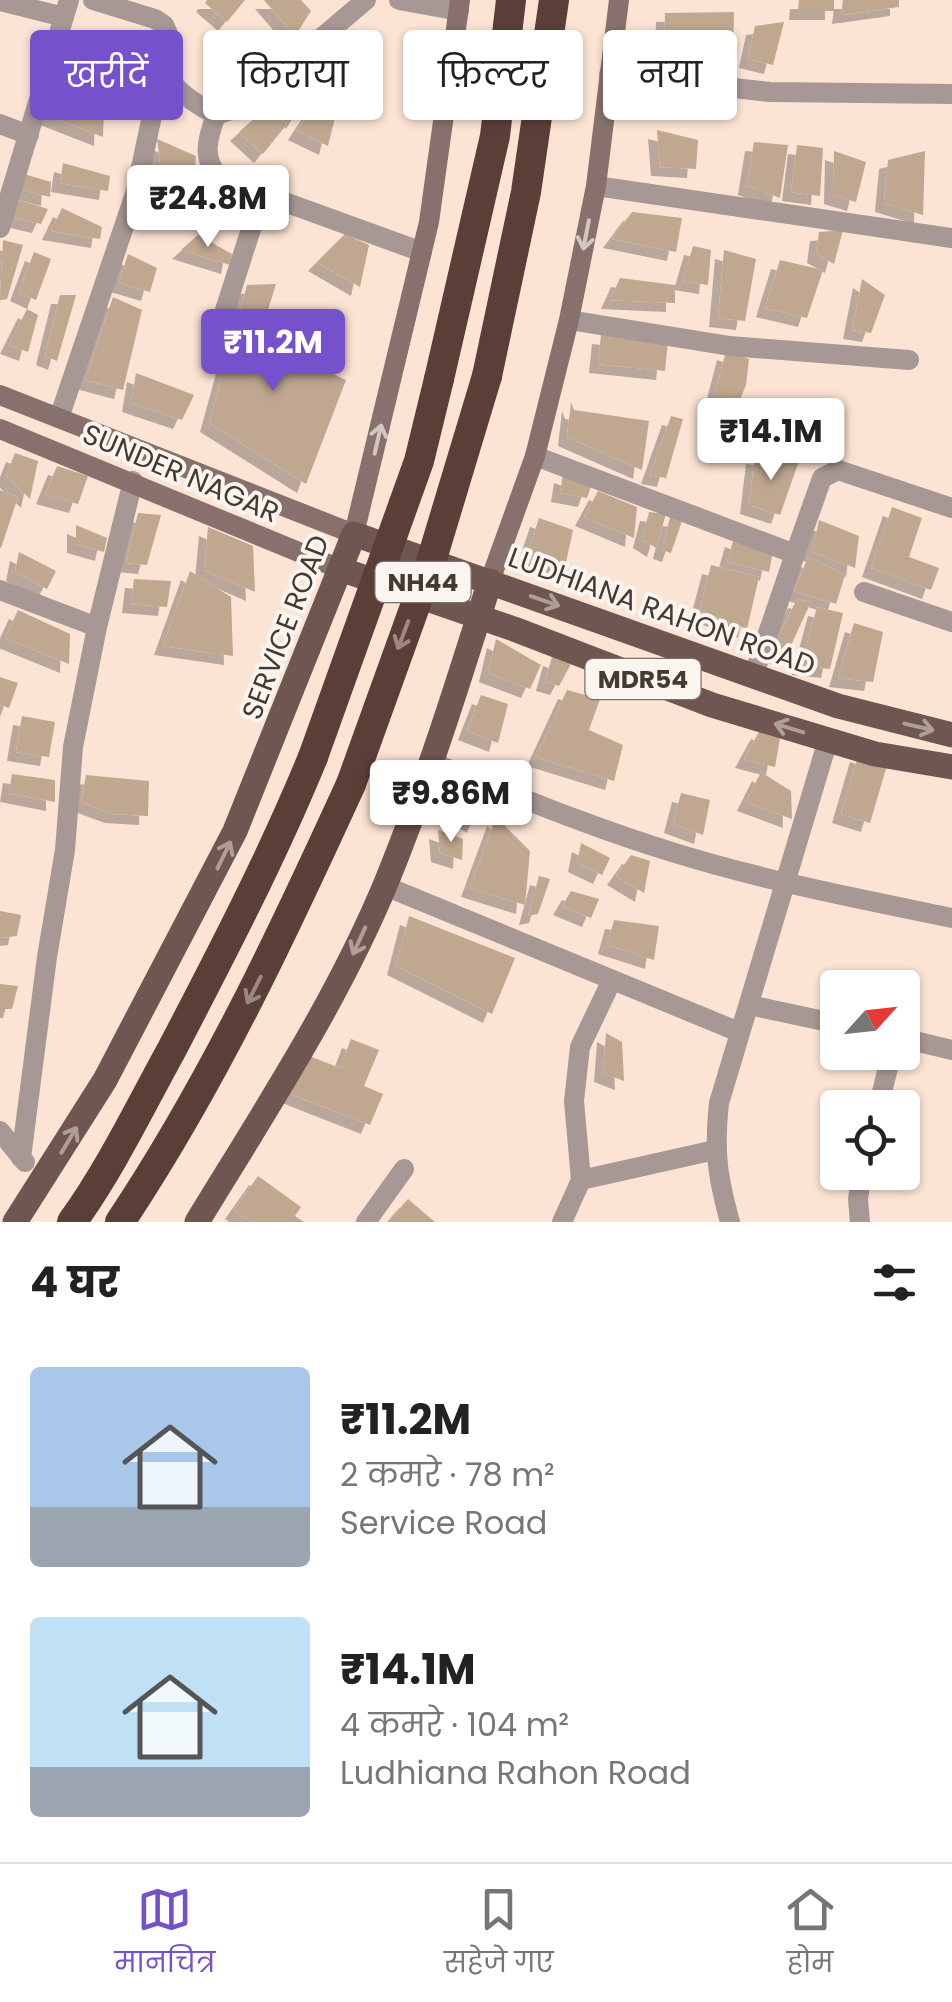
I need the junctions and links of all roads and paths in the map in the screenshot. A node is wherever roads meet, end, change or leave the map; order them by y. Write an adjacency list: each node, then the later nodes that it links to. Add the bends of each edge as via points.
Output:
1 (93, 0): 10 (street)
2 (366, 0): 11 (street)
3 (399, 0): 8 (street)
4 (511, 0): 65 (highway, NH44, bridge, via 495,136 419,461 313,758 192,1010)
5 (554, 0): 66 (highway, NH44, one-way to 66, bridge, via 526,192 486,376 431,562 351,784 282,935 182,1123)
6 (619, 0): 12 (street)
7 (0, 1): 9 (street)
8 (460, 5): 24 (street, SERVICE ROAD)
9 (66, 8): 19 (street)
10 (167, 30)
11 (331, 30)
12 (615, 30)
13 (737, 88): 14 (street)
14 (952, 94)
15 (151, 120): 29 (street, via 136,190)
16 (214, 120): 21 (street, via 206,146 212,170)
17 (603, 120): 20 (street)
18 (0, 124): 19 (street)
19 (29, 135): 22 (street)
20 (596, 186): 23 (street); 26 (street, one-way to 26)
21 (262, 195): 24 (street); 25 (street)
22 (0, 228)
23 (952, 238)
24 (422, 252): 34 (street, SERVICE ROAD, one-way to 24)
25 (225, 310)
26 (570, 320): 27 (street, via 745,347); 31 (street)
27 (909, 360)
28 (0, 394): 29 (street)
29 (59, 418): 34 (street)
30 (0, 428): 32 (street, SUNDER NAGAR)
31 (534, 456): 35 (street); 37 (street)
32 (132, 482): 36 (street, SUNDER NAGAR); 42 (street)
33 (952, 508): 35 (street, via 829,472)
34 (354, 534): 36 (main road, SERVICE ROAD); 37 (main road, LUDHIANA RAHON ROAD / MDR54)
35 (795, 554): 43 (street)
36 (340, 569): 40 (main road, MDR54); 62 (main road, SERVICE ROAD, one-way to 36, via 106,1080 235,832)
37 (490, 581): 40 (main road); 43 (main road, LUDHIANA RAHON ROAD / MDR54, one-way to 43)
38 (0, 590): 42 (street)
39 (864, 592): 41 (street)
40 (479, 617): 45 (main road, MDR54, one-way to 40, via 712,705); 46 (main road)
41 (952, 622)
42 (97, 627): 59 (street, via 73,747)
43 (754, 674): 44 (main road, LUDHIANA RAHON ROAD / MDR54, one-way to 44, via 838,706)
44 (952, 735)
45 (828, 740): 47 (main road, MDR54); 48 (street)
46 (431, 762): 48 (street, via 600,829); 49 (main road)
47 (952, 767)
48 (784, 884): 50 (street); 52 (street)
49 (385, 886): 51 (street); 67 (main road, one-way to 67, via 302,1050)
50 (952, 918)
51 (612, 980): 54 (street); 61 (street, via 576,1070)
52 (749, 1005): 53 (street); 54 (street)
53 (820, 1020)
54 (739, 1032): 58 (street)
55 (920, 1042): 56 (street)
56 (952, 1050)
57 (0, 1131): 59 (street)
58 (714, 1150): 61 (street); 70 (street)
59 (21, 1158): 62 (street)
60 (404, 1169): 68 (street)
61 (581, 1180): 69 (street)
62 (42, 1183): 64 (main road, SERVICE ROAD)
63 (859, 1190): 71 (street)
64 (15, 1222)
65 (72, 1222)
66 (120, 1222)
67 (198, 1222)
68 (366, 1222)
69 (562, 1222)
70 (730, 1222)
71 (860, 1222)

